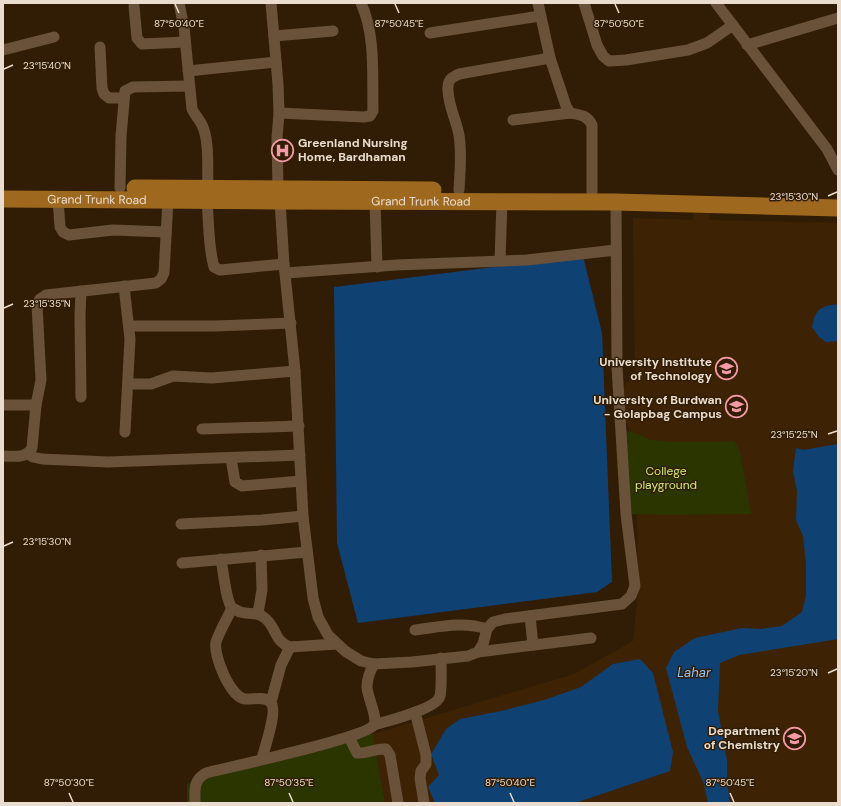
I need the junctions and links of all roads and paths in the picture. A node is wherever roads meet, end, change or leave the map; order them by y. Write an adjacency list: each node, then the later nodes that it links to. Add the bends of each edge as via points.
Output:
1 (180, 3): 15 (street)
2 (271, 3): 13 (street)
3 (361, 3): 24 (street, via 368,23 372,49 373,110 370,116)
4 (538, 3): 8 (street)
5 (584, 3): 10 (street, via 597,45 609,61 688,50)
6 (716, 3): 10 (street)
7 (134, 6): 15 (street, via 137,38 142,44)
8 (540, 16): 12 (street); 19 (street)
9 (838, 18): 16 (street)
10 (733, 26): 16 (street)
11 (333, 32): 13 (street)
12 (430, 33)
13 (274, 36): 20 (street)
14 (54, 37): 18 (street)
15 (185, 42): 21 (street)
16 (747, 45): 27 (street, via 827,149)
17 (100, 47): 23 (street, via 104,94 109,98)
18 (3, 50)
19 (550, 58): 25 (street); 30 (street, via 459,74 450,79 448,94 461,147)
20 (276, 62): 21 (street); 24 (street)
21 (188, 71): 22 (street)
22 (189, 86): 23 (street, via 133,87 125,91); 32 (street, via 192,109 205,135)
23 (124, 98): 29 (street)
24 (279, 113): 33 (street)
25 (570, 113): 26 (street); 31 (street, via 588,118 592,125)
26 (513, 120)
27 (838, 170)
28 (3, 188): 29 (main road, Grand Trunk Road)
29 (120, 188): 32 (main road, Grand Trunk Road)
30 (459, 190): 31 (main road, Grand Trunk Road); 33 (main road, Grand Trunk Road)
31 (592, 192): 34 (main road, Grand Trunk Road)
32 (207, 195): 33 (main road, Grand Trunk Road); 37 (main road, Grand Trunk Road); 46 (street, via 214,267 220,270)
33 (279, 195): 38 (main road, Grand Trunk Road); 46 (street)
34 (838, 197)
35 (3, 199): 36 (main road, Grand Trunk Road)
36 (58, 200): 37 (main road, Grand Trunk Road); 42 (street, via 60,227 69,235 113,230)
37 (168, 200): 42 (street)
38 (375, 201): 39 (main road, Grand Trunk Road); 45 (street)
39 (502, 202): 40 (main road, Grand Trunk Road); 44 (street)
40 (616, 202): 41 (main road, Grand Trunk Road); 43 (street)
41 (838, 208)
42 (166, 232): 47 (street, via 162,279 156,283)
43 (616, 250): 44 (street, via 527,260); 72 (street, via 617,367 626,514 635,586 631,596 622,604)
44 (500, 260): 45 (street)
45 (377, 267): 46 (street)
46 (285, 269): 49 (street)
47 (124, 286): 48 (street); 50 (street)
48 (81, 291): 53 (street); 54 (street, via 46,295 37,305 41,380)
49 (291, 323): 50 (street); 51 (street)
50 (129, 326): 52 (street)
51 (295, 370): 52 (street, via 212,378 173,376 151,384); 56 (street)
52 (128, 384): 58 (street)
53 (81, 397)
54 (36, 404): 55 (street); 59 (street, via 32,448)
55 (3, 405)
56 (299, 426): 57 (street); 60 (street)
57 (202, 430)
58 (125, 432)
59 (28, 454): 61 (street); 62 (street, via 42,459 108,462)
60 (300, 455): 62 (street); 63 (street)
61 (3, 456)
62 (231, 458): 63 (street, via 235,482 242,486)
63 (301, 481): 64 (street)
64 (303, 516): 65 (street); 66 (street)
65 (181, 524)
66 (307, 552): 67 (street); 76 (street, via 318,617 328,635)
67 (261, 556): 68 (street); 71 (street, via 262,590)
68 (221, 559): 69 (street); 70 (street)
69 (182, 563)
70 (232, 608): 71 (street, via 241,612); 82 (street, via 216,641 218,660 237,696 244,699 264,698)
71 (258, 613): 78 (street, via 272,626 278,639)
72 (530, 616): 74 (street, via 493,622); 77 (street)
73 (415, 630): 74 (street, via 466,625)
74 (487, 630): 79 (street)
75 (591, 638): 77 (street)
76 (337, 644): 78 (street); 81 (street, via 361,661)
77 (532, 645): 79 (street)
78 (290, 647): 82 (street, via 280,665)
79 (478, 652): 80 (street, via 468,656)
80 (441, 658): 81 (street); 83 (street, via 440,697 435,704)
81 (374, 664): 84 (street, via 366,689 375,719)
82 (271, 702): 86 (street, via 273,716)
83 (415, 712): 84 (street); 89 (street, via 426,755 426,764 420,778)
84 (374, 725): 85 (street, via 367,731)
85 (349, 737): 86 (street); 88 (street, via 357,753 386,749 390,755)
86 (262, 760): 87 (street, via 206,773 196,784)
87 (195, 803)
88 (398, 803)
89 (424, 803)

